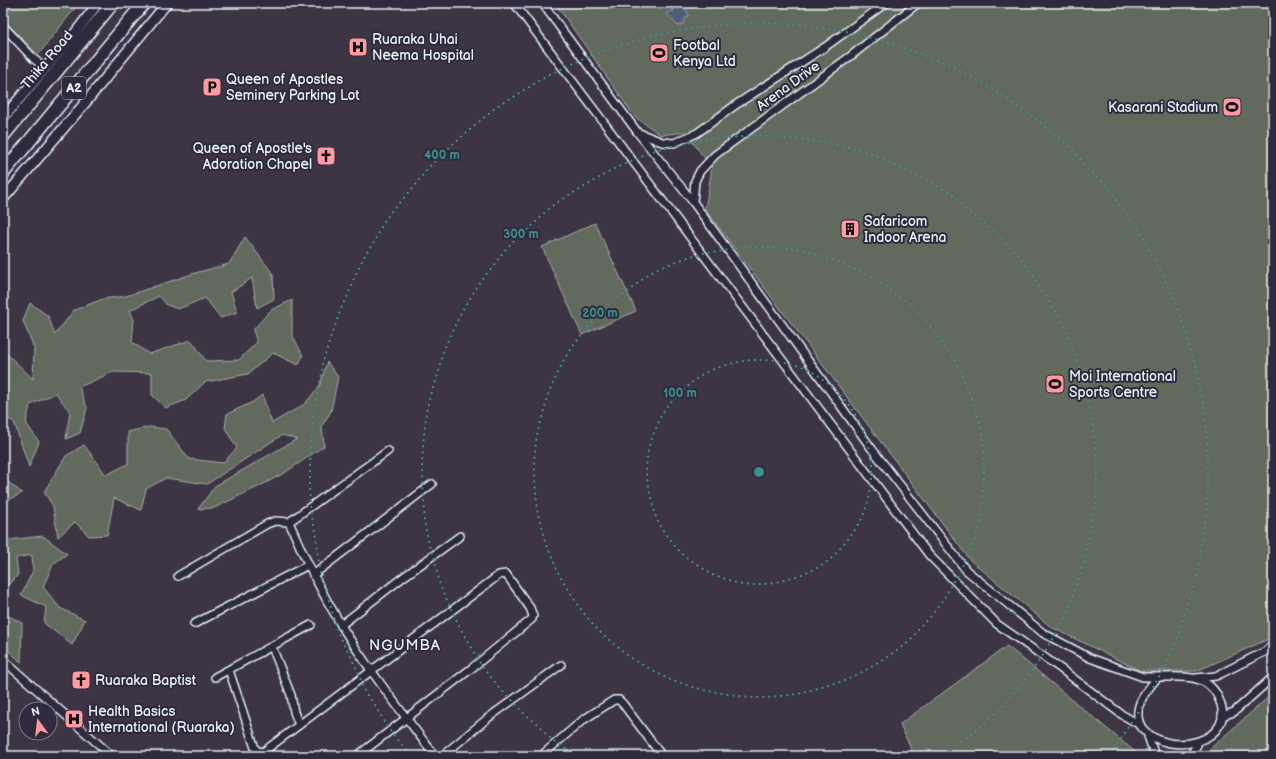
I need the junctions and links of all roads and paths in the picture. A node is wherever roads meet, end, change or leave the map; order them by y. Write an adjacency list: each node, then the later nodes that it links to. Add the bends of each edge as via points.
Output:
1 (98, 3): 10 (main road, Thika Road)
2 (113, 3): 13 (highway, Thika Road / A2)
3 (144, 3): 14 (highway, A2)
4 (166, 3): 15 (main road)
5 (514, 3): 40 (street, via 929,555 996,624)
6 (542, 3): 12 (street)
7 (886, 3): 12 (street, Arena Drive, via 697,132 674,143 662,142)
8 (918, 3): 16 (street, Arena Drive, via 852,55 715,155 700,171 695,182)
9 (3, 26): 10 (street)
10 (45, 68): 11 (main road, Thika Road)
11 (3, 118)
12 (638, 133): 16 (street)
13 (3, 136)
14 (3, 173)
15 (3, 200)
16 (693, 202): 35 (street, via 872,449 966,570 1043,633 1090,658 1143,677)
17 (388, 451): 19 (street)
18 (432, 484): 22 (street)
19 (289, 522): 21 (street); 23 (street, via 275,521 267,524)
20 (460, 536): 26 (street)
21 (308, 564): 22 (street); 24 (street)
22 (313, 575): 26 (street)
23 (178, 576)
24 (194, 624)
25 (311, 625): 28 (street)
26 (341, 625): 32 (street)
27 (1273, 644): 36 (street, via 1266,651 1216,676)
28 (272, 647): 31 (street); 39 (street, via 291,695)
29 (3, 660): 44 (street)
30 (561, 665): 47 (street, via 488,718)
31 (229, 670): 34 (street); 39 (street, via 257,751 263,752)
32 (372, 671): 38 (street); 38 (street, via 499,575 506,574 530,608 532,619); 39 (street)
33 (1273, 677): 37 (street, via 1234,712)
34 (215, 678)
35 (1158, 678): 36 (street); 40 (street, via 1141,698 1138,706)
36 (1196, 678): 37 (street, via 1216,693 1222,703)
37 (1222, 716): 42 (street, via 1220,726 1213,735)
38 (406, 717): 45 (street); 46 (street)
39 (299, 725)
40 (1140, 725): 41 (street)
41 (1148, 736): 42 (street, via 1171,747); 50 (street)
42 (1197, 745): 51 (street)
43 (550, 753): 48 (street); 49 (street, via 583,720 608,703 619,700)
44 (112, 756)
45 (356, 756)
46 (435, 756)
47 (442, 756)
48 (541, 756)
49 (662, 756)
50 (1155, 756)
51 (1190, 756)

